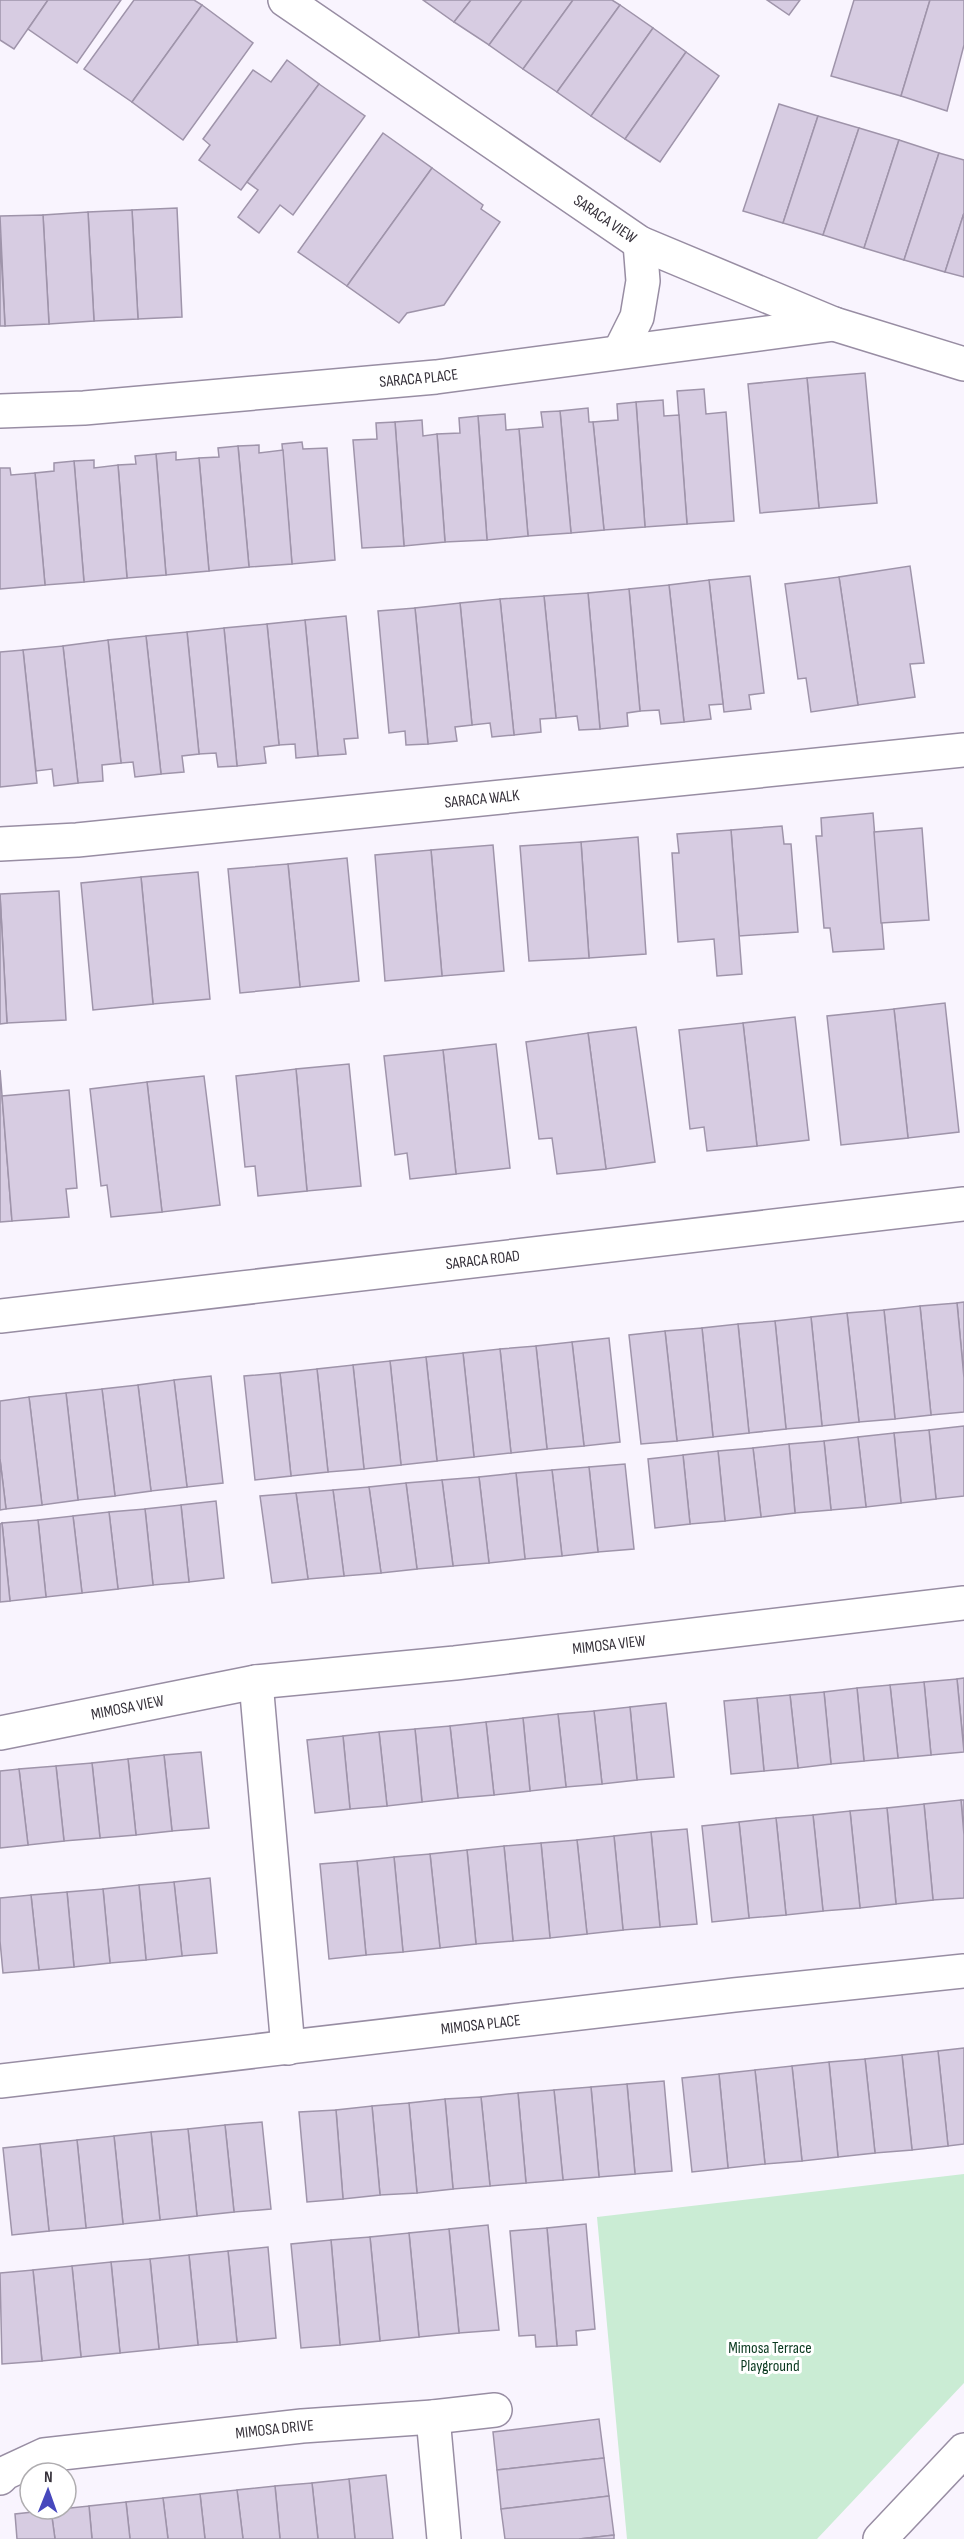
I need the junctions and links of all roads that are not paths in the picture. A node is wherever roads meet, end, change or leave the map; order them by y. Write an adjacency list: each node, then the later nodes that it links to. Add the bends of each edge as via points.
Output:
1 (285, 0): 2 (street, SARACA VIEW)
2 (640, 243): 3 (street, SARACA VIEW); 4 (street, via 644,281 637,317)
3 (834, 324): 4 (street, SARACA PLACE); 5 (street, SARACA VIEW)
4 (620, 351): 6 (street, SARACA PLACE, via 436,376 84,408)
5 (964, 363)
6 (0, 411)
7 (964, 750): 8 (street, SARACA WALK, via 77,840)
8 (0, 844)
9 (964, 1204): 10 (street, SARACA ROAD)
10 (0, 1316)
11 (964, 1603): 12 (street, MIMOSA VIEW, via 455,1663)
12 (256, 1682): 13 (street, MIMOSA VIEW); 15 (street)
13 (0, 1733)
14 (964, 1971): 15 (street, MIMOSA PLACE)
15 (288, 2048): 16 (street, MIMOSA PLACE)
16 (0, 2081)
17 (495, 2410): 18 (street, MIMOSA DRIVE)
18 (433, 2417): 20 (street, MIMOSA DRIVE, via 302,2426 44,2455); 21 (street)
19 (964, 2450): 22 (street)
20 (0, 2478)
21 (444, 2539)
22 (880, 2539)

